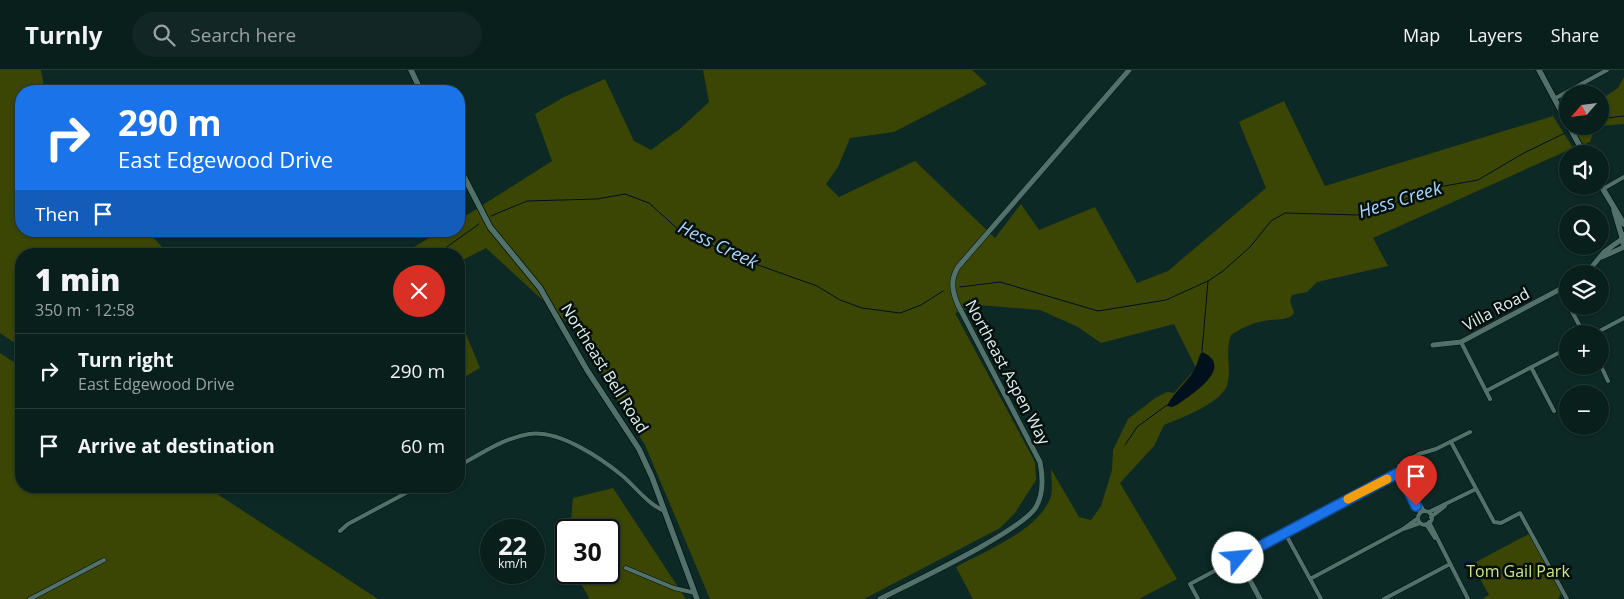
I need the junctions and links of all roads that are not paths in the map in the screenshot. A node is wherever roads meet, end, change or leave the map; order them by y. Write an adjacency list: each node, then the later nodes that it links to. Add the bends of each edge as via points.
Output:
1 (411, 70): 5 (main road)
2 (1129, 70): 50 (street, Northeast Aspen Way, via 958,267 952,280 958,305 1040,462 1042,487 1036,507 1015,527)
3 (1539, 70): 6 (main road)
4 (1607, 70): 6 (street)
5 (418, 85)
6 (1554, 99): 7 (main road)
7 (1559, 108)
8 (1624, 177): 10 (street)
9 (465, 179): 34 (main road, Northeast Bell Road, via 490,227 540,288 583,364 628,432 648,467)
10 (1609, 183)
11 (1606, 195): 12 (main road)
12 (1614, 210): 13 (main road); 14 (main road)
13 (1624, 224)
14 (1623, 241): 15 (street, via 1604,252)
15 (1594, 265)
16 (1559, 290): 19 (street, Villa Road)
17 (1624, 318): 18 (street)
18 (1609, 326)
19 (1461, 342): 20 (street, Villa Road); 25 (street)
20 (1433, 346)
21 (1559, 353): 22 (street)
22 (1531, 367): 25 (street); 27 (street)
23 (1605, 375): 24 (street)
24 (1608, 381)
25 (1486, 391): 26 (street)
26 (1490, 399)
27 (1554, 411)
28 (1470, 432): 29 (street)
29 (1451, 442): 31 (street, via 1403,462 1399,466); 32 (street)
30 (465, 463): 34 (street, via 518,437 540,434 594,454)
31 (1400, 472): 35 (street); 42 (street)
32 (1476, 490): 36 (street); 56 (street, via 1494,522 1501,523 1520,512)
33 (406, 493): 41 (street, via 346,524)
34 (665, 511): 48 (main road, Northeast Bell Road)
35 (1422, 512): 36 (street); 37 (street)
36 (1430, 514): 39 (street)
37 (1418, 518): 38 (street); 40 (street)
38 (1420, 523): 39 (street); 40 (street)
39 (1428, 523): 45 (street)
40 (1402, 529): 47 (street)
41 (340, 531)
42 (1285, 533): 43 (street); 47 (street)
43 (1238, 558): 51 (street, via 1190,584); 52 (street)
44 (104, 560): 49 (street)
45 (1450, 564): 54 (street); 55 (street)
46 (626, 568): 48 (street)
47 (1310, 579): 53 (street)
48 (696, 596)
49 (30, 599)
50 (880, 599)
51 (1198, 599)
52 (1260, 599)
53 (1321, 599)
54 (1384, 599)
55 (1468, 599)
56 (1567, 599)

